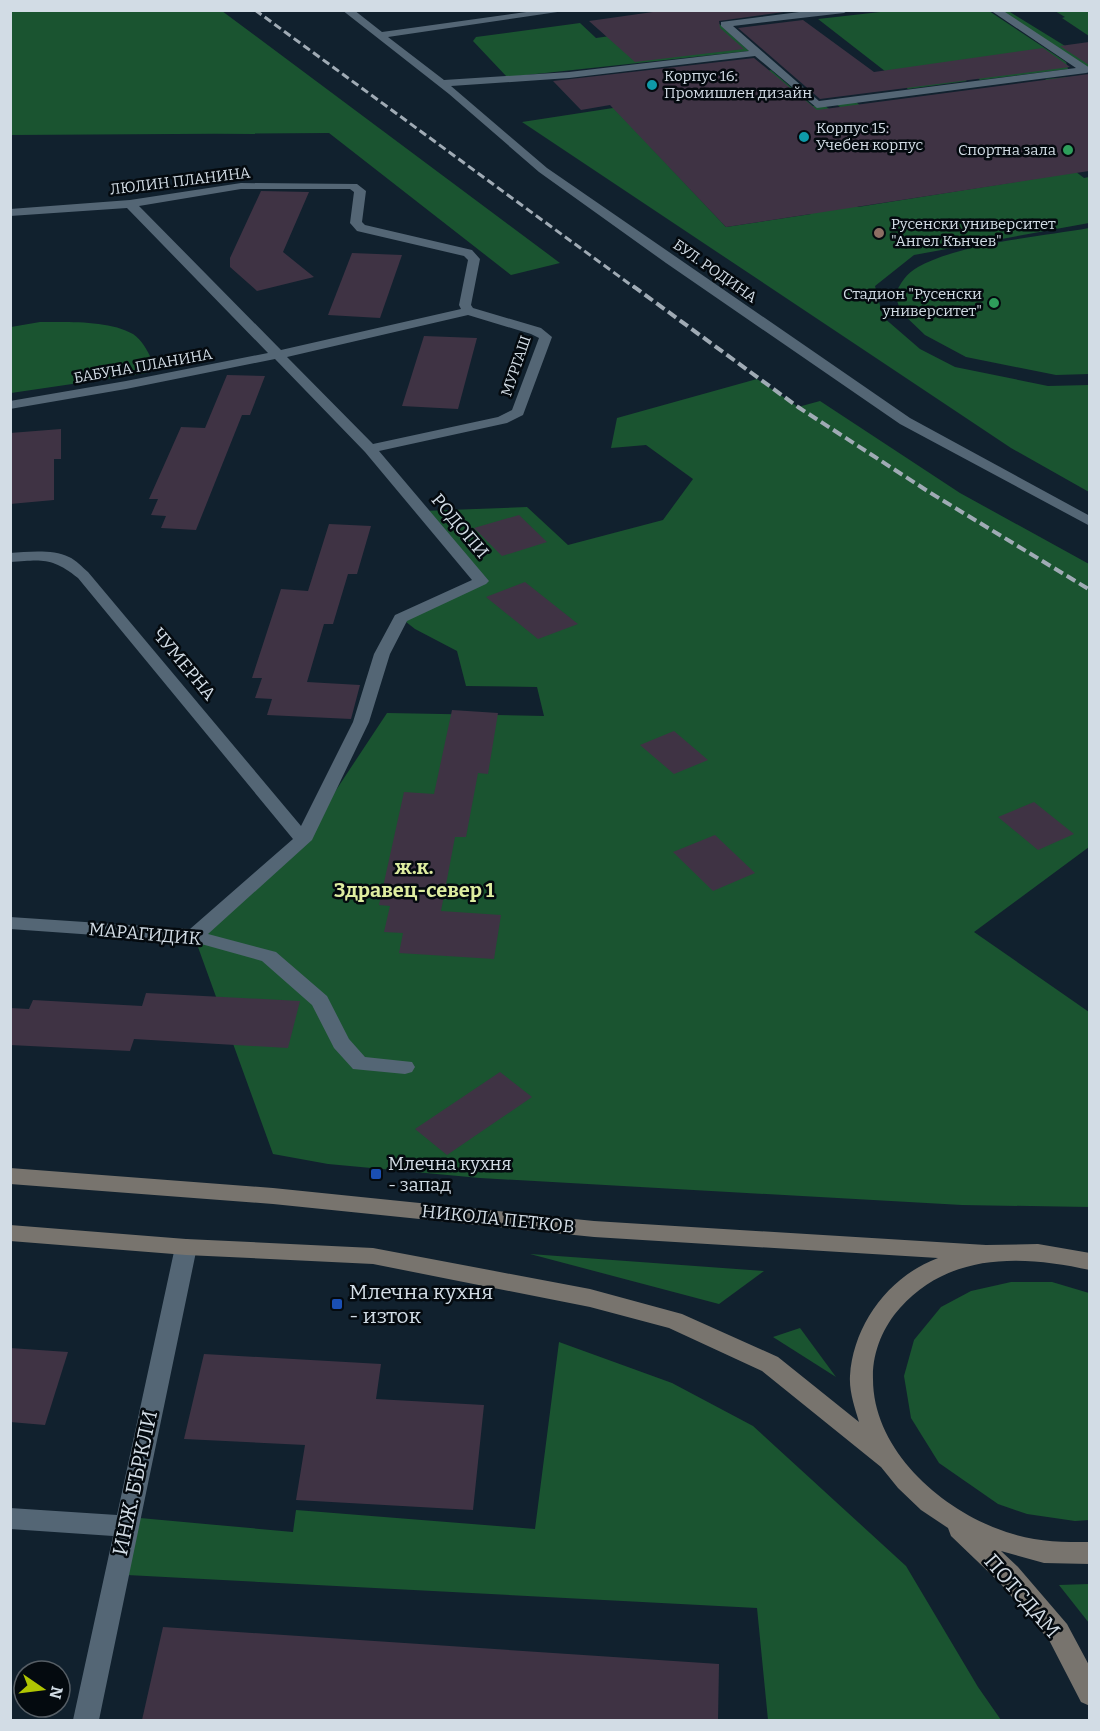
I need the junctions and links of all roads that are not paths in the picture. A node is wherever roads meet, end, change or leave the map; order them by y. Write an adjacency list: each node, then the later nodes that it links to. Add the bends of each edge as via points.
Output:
1 (347, 10): 5 (street, БУЛ. РОДИНА)
2 (566, 10): 5 (street)
3 (844, 10): 6 (street, via 724,24)
4 (995, 10): 7 (street)
5 (382, 35): 8 (street, БУЛ. РОДИНА)
6 (756, 53): 7 (street, via 817,105); 8 (street, via 569,75)
7 (1088, 72)
8 (441, 83): 15 (street, БУЛ. РОДИНА, via 543,170 896,415)
9 (130, 204): 10 (street, ЛЮЛИН ПЛАНИНА); 11 (street, ЛЮЛИН ПЛАНИНА, via 241,186 353,186 360,191 356,223 361,228 452,248 474,259 465,304); 12 (street, РОДОПИ)
10 (10, 213)
11 (468, 311): 12 (street, БАБУНА ПЛАНИНА); 14 (street, МУРГАШ, via 546,337 518,412 502,420)
12 (281, 356): 13 (street, БАБУНА ПЛАНИНА, via 138,385); 14 (street, РОДОПИ)
13 (10, 405)
14 (370, 449): 17 (street, РОДОПИ, via 481,581 401,618 382,654 361,722)
15 (1089, 522)
16 (10, 558): 17 (street, ЧУМЕРНА, via 38,556 63,560 83,575)
17 (303, 840): 19 (street, РОДОПИ)
18 (10, 923): 19 (street, МАРАГИДИК)
19 (194, 936): 20 (street, МАРАГИДИК, via 269,956 320,1001 341,1043 360,1064)
20 (405, 1067)
21 (10, 1176): 24 (main road, НИКОЛА ПЕТКОВ, via 273,1196 594,1228)
22 (10, 1233): 23 (main road)
23 (186, 1246): 28 (main road, via 373,1257 590,1298 674,1320 770,1364); 31 (street, ИНЖ. БЪРКЛИ)
24 (986, 1253): 25 (main road); 28 (main road, via 954,1260 915,1278 886,1306 867,1339 861,1378 868,1419)
25 (1056, 1254): 26 (main road); 27 (main road)
26 (1089, 1256)
27 (1089, 1262)
28 (888, 1460): 29 (main road)
29 (939, 1510): 32 (main road, via 989,1538 1044,1552); 33 (main road, ПОТСДАМ, via 1009,1575 1058,1632)
30 (10, 1518): 31 (street)
31 (126, 1526): 34 (street, ИНЖ. БЪРКЛИ)
32 (1089, 1553)
33 (1089, 1694)
34 (86, 1720)

